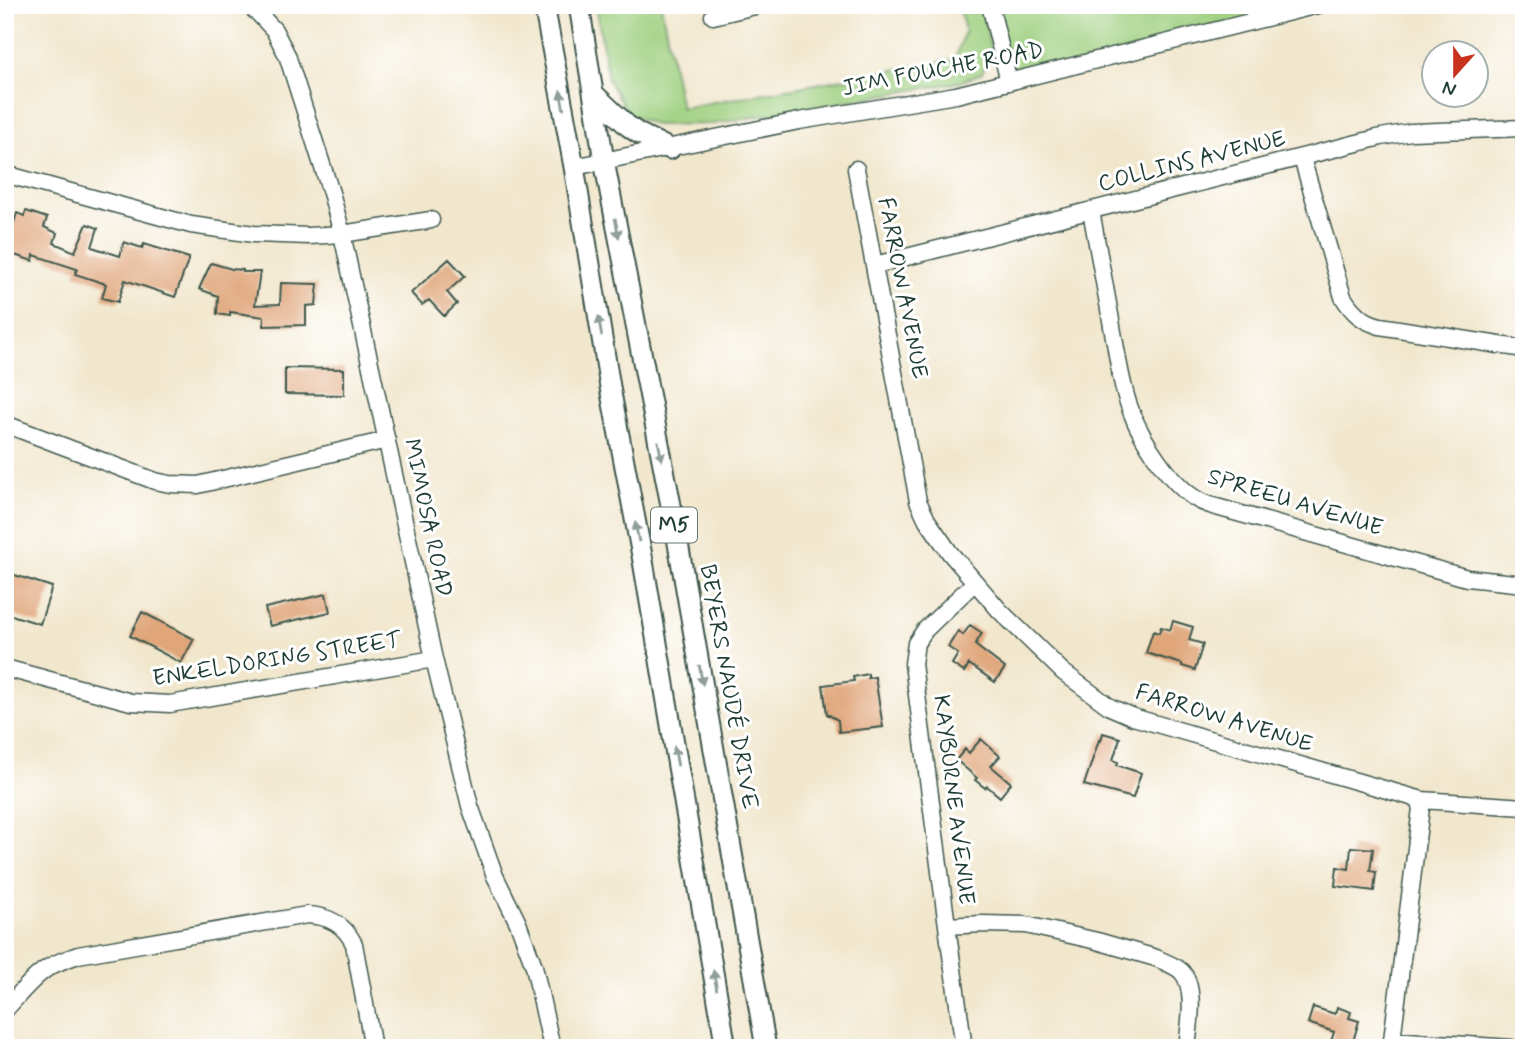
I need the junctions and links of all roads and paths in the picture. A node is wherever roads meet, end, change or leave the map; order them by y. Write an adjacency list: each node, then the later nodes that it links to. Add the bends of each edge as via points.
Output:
1 (248, 5): 19 (street, MIMOSA ROAD, via 274,30 288,55)
2 (544, 5): 14 (main road, M5, one-way to 2)
3 (579, 5): 9 (main road, BEYERS NAUDÉ DRIVE / M5)
4 (759, 5): 7 (street)
5 (990, 5): 8 (street)
6 (1318, 5): 8 (street, JIM FOUCHE ROAD)
7 (713, 16)
8 (1009, 82): 11 (street, JIM FOUCHE ROAD)
9 (594, 94): 11 (main road, via 628,126); 13 (main road, BEYERS NAUDÉ DRIVE / M5)
10 (1524, 128): 12 (street, COLLINS AVENUE, via 1411,132)
11 (670, 149): 13 (street, JIM FOUCHE ROAD)
12 (1302, 158): 17 (street, COLLINS AVENUE); 21 (street, via 1343,297 1360,319)
13 (604, 161): 14 (street, JIM FOUCHE ROAD); 36 (main road, BEYERS NAUDÉ DRIVE / M5, one-way to 36, via 675,526)
14 (574, 167): 35 (main road, M5, one-way to 14)
15 (856, 169): 20 (street, FARROW AVENUE)
16 (5, 174): 19 (street, via 191,225 254,234)
17 (1091, 210): 20 (street, COLLINS AVENUE); 25 (street, SPREEU AVENUE, via 1131,411 1154,453 1181,487 1213,506 1446,572)
18 (431, 220): 19 (street)
19 (342, 234): 23 (street, MIMOSA ROAD)
20 (874, 265): 24 (street, FARROW AVENUE, via 919,501 937,536)
21 (1524, 349)
22 (5, 424): 23 (street, via 155,481 185,485)
23 (387, 440): 26 (street, MIMOSA ROAD)
24 (975, 582): 28 (street, FARROW AVENUE, via 1063,672 1110,707); 30 (street, KAYBURNE AVENUE, via 925,630 916,643 913,664)
25 (1524, 584)
26 (434, 659): 27 (street, ENKELDORING STREET, via 170,704 131,702); 34 (street, MIMOSA ROAD, via 470,806 534,966)
27 (5, 668)
28 (1422, 800): 29 (street, FARROW AVENUE); 32 (street)
29 (1524, 807)
30 (947, 926): 37 (street, KAYBURNE AVENUE); 38 (street, via 1046,928 1171,965 1187,980 1191,1003)
31 (5, 1010): 33 (street, via 46,969 78,955 322,916 341,926 354,944)
32 (1392, 1044): 39 (street)
33 (373, 1048)
34 (552, 1048)
35 (726, 1048)
36 (766, 1048)
37 (964, 1048)
38 (1187, 1048)
39 (1512, 1048)

